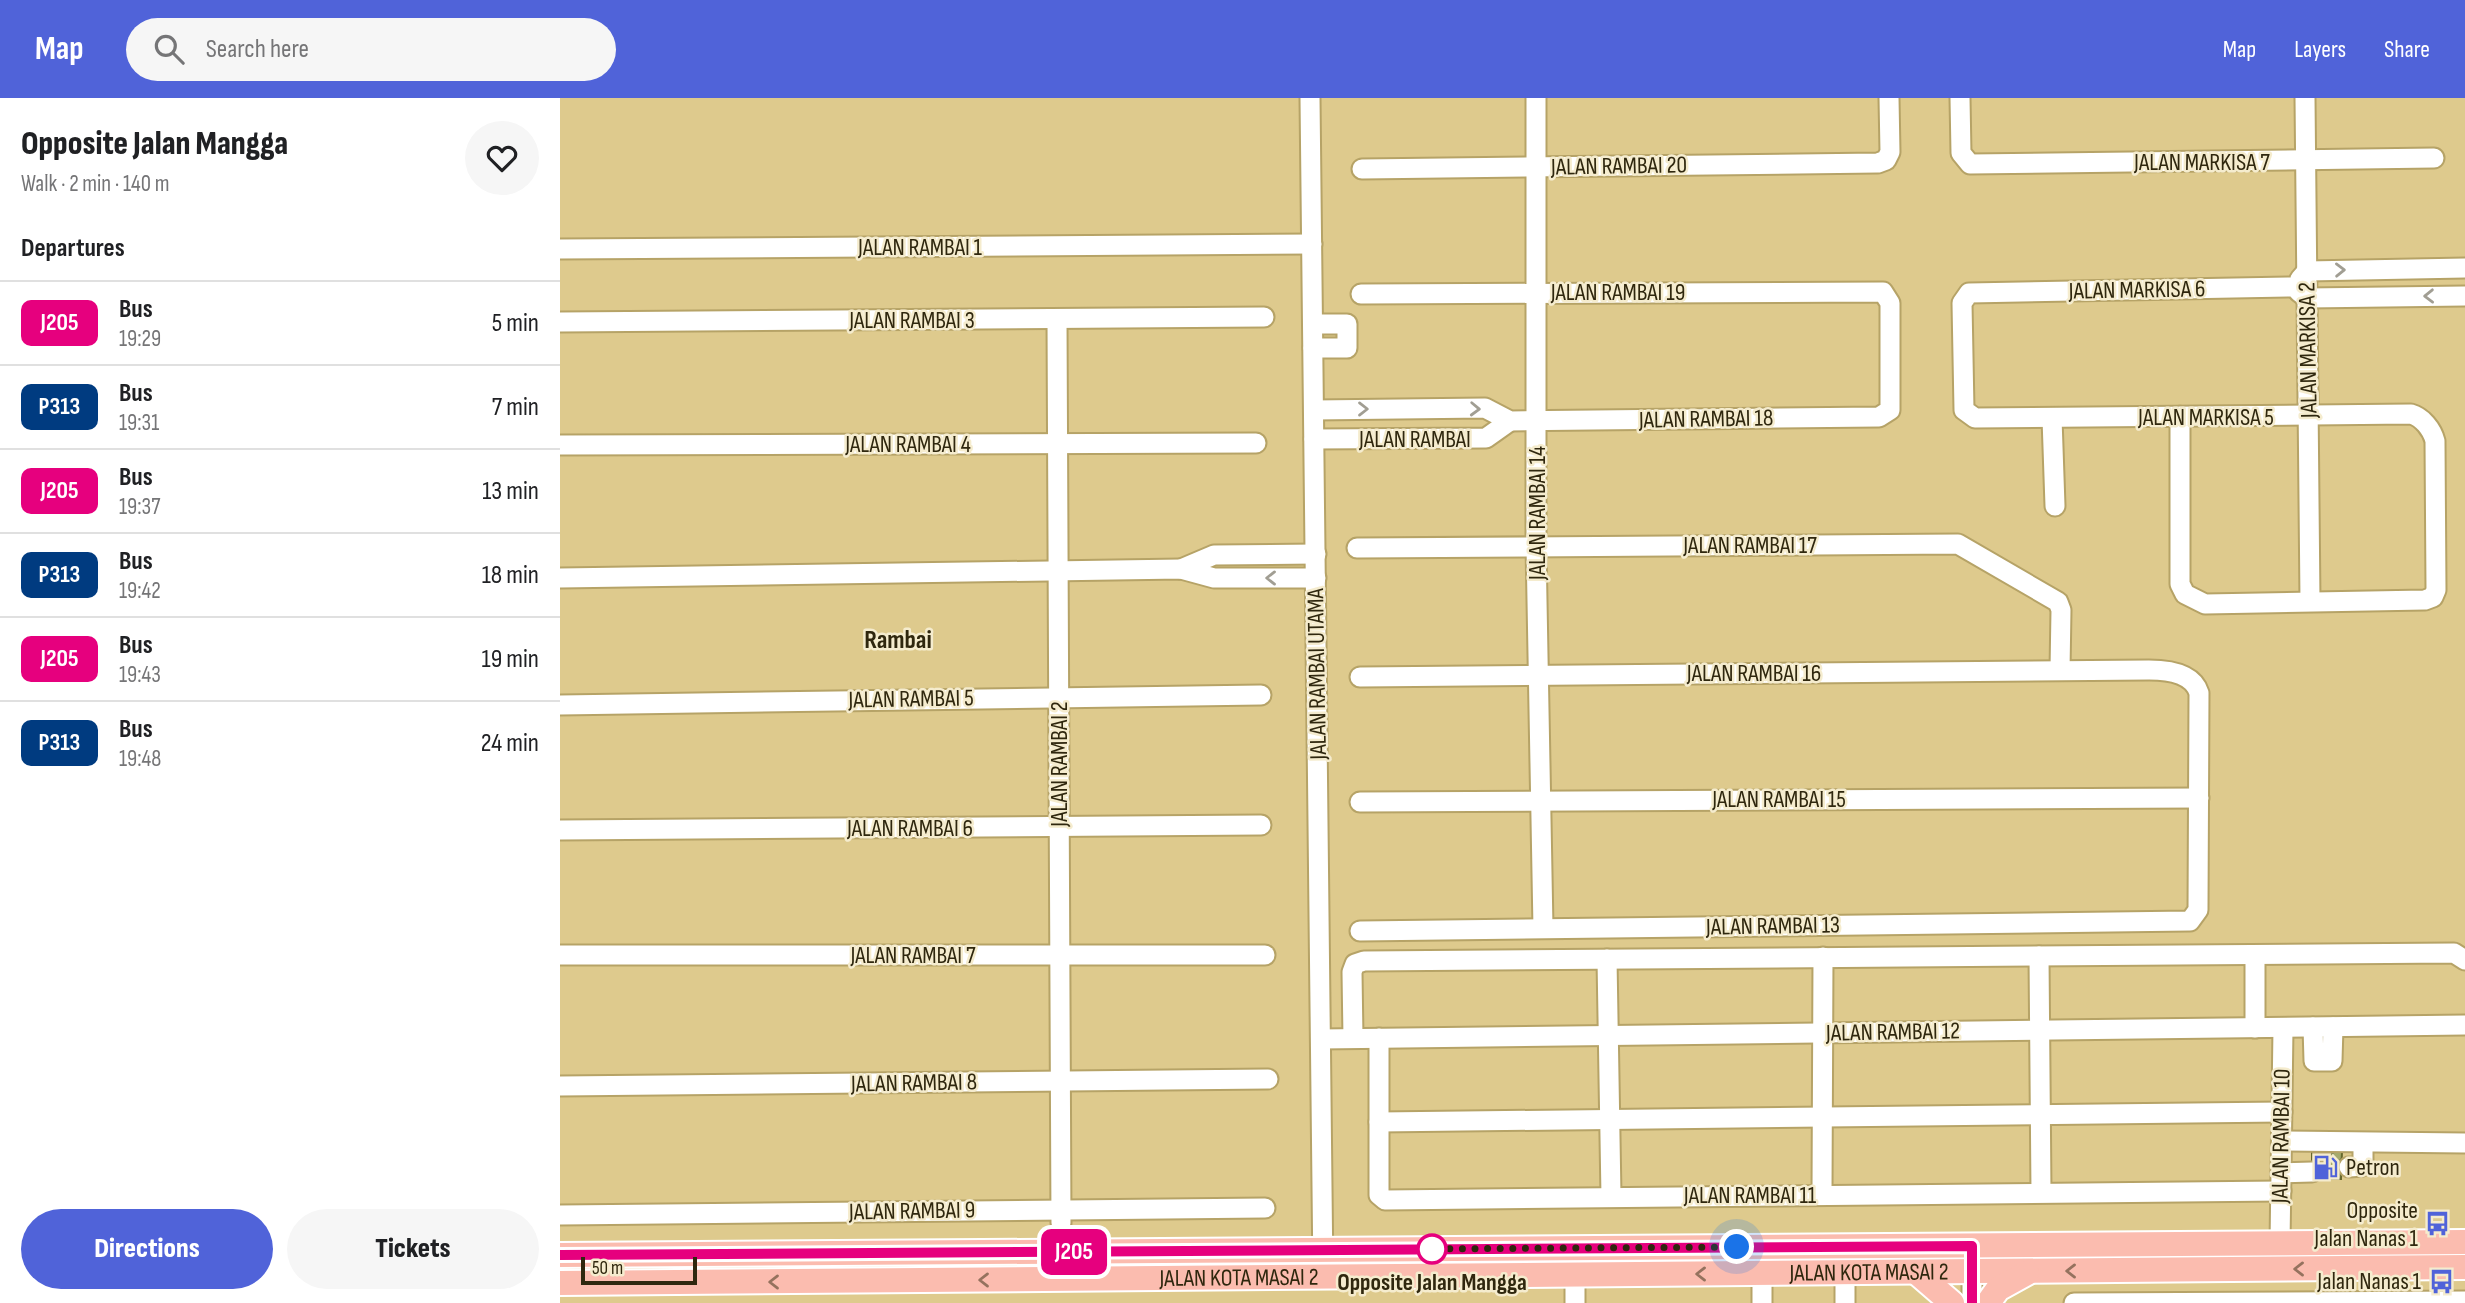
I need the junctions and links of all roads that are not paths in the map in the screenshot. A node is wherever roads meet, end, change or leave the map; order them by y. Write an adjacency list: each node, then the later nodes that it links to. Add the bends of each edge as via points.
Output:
1 (1310, 98): 10 (street, JALAN RAMBAI UTAMA)
2 (1536, 98): 8 (street, JALAN RAMBAI 14)
3 (1889, 98): 8 (street, JALAN RAMBAI 20, via 1889,152 1886,160 1875,164)
4 (1960, 98): 7 (street, JALAN MARKISA 7, via 1961,153 1970,164)
5 (2305, 98): 7 (street, JALAN MARKISA 2)
6 (2434, 158): 7 (street, JALAN MARKISA 7)
7 (2306, 162): 13 (street, JALAN MARKISA 2)
8 (1536, 167): 9 (street, JALAN RAMBAI 20); 14 (street, JALAN RAMBAI 14)
9 (1362, 169)
10 (1312, 244): 11 (street, JALAN RAMBAI 1); 21 (street, JALAN RAMBAI UTAMA)
11 (560, 249)
12 (2465, 268): 13 (street, one-way to 12)
13 (2307, 271): 15 (street, JALAN MARKISA 2)
14 (1537, 292): 16 (street, JALAN RAMBAI 19); 26 (street, JALAN RAMBAI 19, via 1876,291 1890,303 1891,405 1887,413); 31 (street, JALAN RAMBAI 14)
15 (2300, 293): 17 (street, one-way to 15); 27 (street, JALAN MARKISA 2); 28 (street, JALAN MARKISA 6, via 1969,293 1962,303 1963,406 1966,414)
16 (1361, 294)
17 (2465, 296)
18 (1264, 317): 19 (street, JALAN RAMBAI 3)
19 (1057, 319): 20 (street, JALAN RAMBAI 3); 35 (street, JALAN RAMBAI 2)
20 (560, 322)
21 (1313, 324): 22 (street, JALAN RAMBAI UTAMA); 22 (street, via 1347,324 1348,348)
22 (1313, 348): 24 (street, JALAN RAMBAI UTAMA)
23 (1437, 409): 24 (street, JALAN RAMBAI, one-way to 23); 30 (street, JALAN RAMBAI, one-way to 30, via 1485,408); 33 (street)
24 (1314, 410): 32 (street, JALAN RAMBAI UTAMA)
25 (2180, 416): 27 (street, JALAN MARKISA 5); 29 (street, JALAN MARKISA 5); 45 (street, via 2182,591 2202,603)
26 (1876, 417): 31 (street, JALAN RAMBAI 18)
27 (2309, 417): 45 (street, JALAN MARKISA 2); 45 (street, JALAN MARKISA 5, via 2414,414 2435,440 2433,597)
28 (1981, 418): 29 (street, JALAN MARKISA 5)
29 (2052, 418): 37 (street)
30 (1510, 421): 31 (street, JALAN RAMBAI); 33 (street, JALAN RAMBAI, via 1486,438)
31 (1536, 421): 38 (street, JALAN RAMBAI 14)
32 (1314, 439): 33 (street, JALAN RAMBAI); 40 (street, JALAN RAMBAI UTAMA)
33 (1437, 439)
34 (1256, 443): 35 (street, JALAN RAMBAI 4)
35 (1058, 444): 36 (street, JALAN RAMBAI 4); 42 (street, JALAN RAMBAI 2)
36 (560, 445)
37 (2055, 506)
38 (1536, 546): 39 (street, JALAN RAMBAI 17); 46 (street, JALAN RAMBAI 17, via 1961,545 2058,602); 47 (street, JALAN RAMBAI 14)
39 (1357, 548)
40 (1316, 554): 41 (street, via 1214,555); 44 (street, JALAN RAMBAI UTAMA)
41 (1181, 569): 42 (street); 44 (street, one-way to 41, via 1214,578)
42 (1058, 570): 43 (street); 50 (street, JALAN RAMBAI 2)
43 (560, 578)
44 (1316, 578): 76 (street, JALAN RAMBAI UTAMA)
45 (2311, 601)
46 (2060, 670): 47 (street, JALAN RAMBAI 16); 52 (street, JALAN RAMBAI 16, via 2175,672 2199,689)
47 (1539, 675): 48 (street, JALAN RAMBAI 16); 53 (street, JALAN RAMBAI 14)
48 (1360, 677)
49 (1261, 695): 50 (street, JALAN RAMBAI 5)
50 (1059, 696): 51 (street, JALAN RAMBAI 5); 56 (street, JALAN RAMBAI 2)
51 (560, 705)
52 (2199, 798): 53 (street, JALAN RAMBAI 15); 58 (street, JALAN RAMBAI 13, via 2198,910 2194,918 2185,921)
53 (1541, 801): 54 (street, JALAN RAMBAI 15); 58 (street, JALAN RAMBAI 14)
54 (1360, 802)
55 (1261, 825): 56 (street, JALAN RAMBAI 6)
56 (1059, 827): 57 (street, JALAN RAMBAI 6); 63 (street, JALAN RAMBAI 2)
57 (560, 830)
58 (1543, 928): 59 (street, JALAN RAMBAI 13)
59 (1360, 931)
60 (560, 955): 63 (street, JALAN RAMBAI 7)
61 (1265, 955): 63 (street, JALAN RAMBAI 7)
62 (2255, 955): 64 (street); 67 (street, via 2454,953); 69 (street)
63 (1059, 956): 78 (street, JALAN RAMBAI 2)
64 (2039, 956): 65 (street); 71 (street)
65 (1822, 957): 66 (street); 72 (street)
66 (1607, 959): 73 (street); 74 (street, via 1359,961 1352,972)
67 (2465, 960)
68 (2465, 1025): 70 (street, JALAN RAMBAI 12)
69 (2255, 1028): 70 (street, JALAN RAMBAI 12); 71 (street, JALAN RAMBAI 12)
70 (2283, 1028): 80 (street, JALAN RAMBAI 10)
71 (2039, 1030): 72 (street, JALAN RAMBAI 12); 81 (street)
72 (1822, 1033): 73 (street, JALAN RAMBAI 12); 82 (street)
73 (1610, 1035): 75 (street, JALAN RAMBAI 12); 83 (street)
74 (1353, 1038): 75 (street, JALAN RAMBAI 12); 76 (street, JALAN RAMBAI 12)
75 (1379, 1038): 84 (street, JALAN RAMBAI 11)
76 (1321, 1039): 99 (street, JALAN RAMBAI UTAMA)
77 (1268, 1079): 78 (street, JALAN RAMBAI 8)
78 (1059, 1081): 79 (street, JALAN RAMBAI 8); 95 (street, JALAN RAMBAI 2)
79 (560, 1086)
80 (2282, 1112): 81 (street); 87 (street, JALAN RAMBAI 10)
81 (2040, 1115): 82 (street); 90 (street)
82 (1822, 1118): 83 (street); 91 (street)
83 (1611, 1120): 84 (street); 92 (street)
84 (1379, 1122): 92 (street, JALAN RAMBAI 11, via 1379,1195 1385,1200)
85 (2465, 1143): 86 (street)
86 (2363, 1144): 87 (street); 89 (street, via 2363,1166)
87 (2281, 1166): 88 (street); 90 (street, JALAN RAMBAI 11); 97 (street, JALAN RAMBAI 10)
88 (2312, 1166)
89 (2344, 1167)
90 (2041, 1192): 91 (street, JALAN RAMBAI 11)
91 (1822, 1194): 92 (street, JALAN RAMBAI 11)
92 (1611, 1196)
93 (1265, 1208): 95 (street, JALAN RAMBAI 9)
94 (560, 1214): 95 (street, JALAN RAMBAI 9)
95 (1061, 1216)
96 (2465, 1242): 97 (main road, JALAN KOTA MASAI 2)
97 (2280, 1244): 98 (main road, JALAN KOTA MASAI 2)
98 (1972, 1246): 99 (main road, JALAN KOTA MASAI 2); 105 (street)
99 (1323, 1250): 100 (main road, JALAN KOTA MASAI 2); 109 (street, JALAN RAMBAI UTAMA)
100 (842, 1253): 101 (main road, JALAN KOTA MASAI 2); 110 (main road)
101 (560, 1255)
102 (2465, 1267): 103 (main road, JALAN KOTA MASAI 2, one-way to 103)
103 (2030, 1271): 105 (main road, JALAN KOTA MASAI 2); 119 (main road, via 1998,1289)
104 (1916, 1272): 105 (main road, JALAN KOTA MASAI 2); 107 (main road, JALAN KOTA MASAI 2); 117 (main road)
105 (1972, 1272): 118 (street)
106 (1762, 1273): 107 (main road, JALAN KOTA MASAI 2); 108 (main road, JALAN KOTA MASAI 2, one-way to 108); 115 (street)
107 (1845, 1273): 116 (street)
108 (1575, 1275): 109 (main road, JALAN KOTA MASAI 2); 114 (street)
109 (1323, 1277): 110 (main road, JALAN KOTA MASAI 2, one-way to 110)
110 (843, 1281): 111 (main road, JALAN KOTA MASAI 2, one-way to 111)
111 (560, 1283)
112 (2465, 1301): 113 (street)
113 (2359, 1302): 121 (street)
114 (1575, 1303)
115 (1762, 1303)
116 (1845, 1303)
117 (1952, 1303)
118 (1972, 1303)
119 (1988, 1303)
120 (2074, 1303): 121 (street)
121 (2204, 1303)

